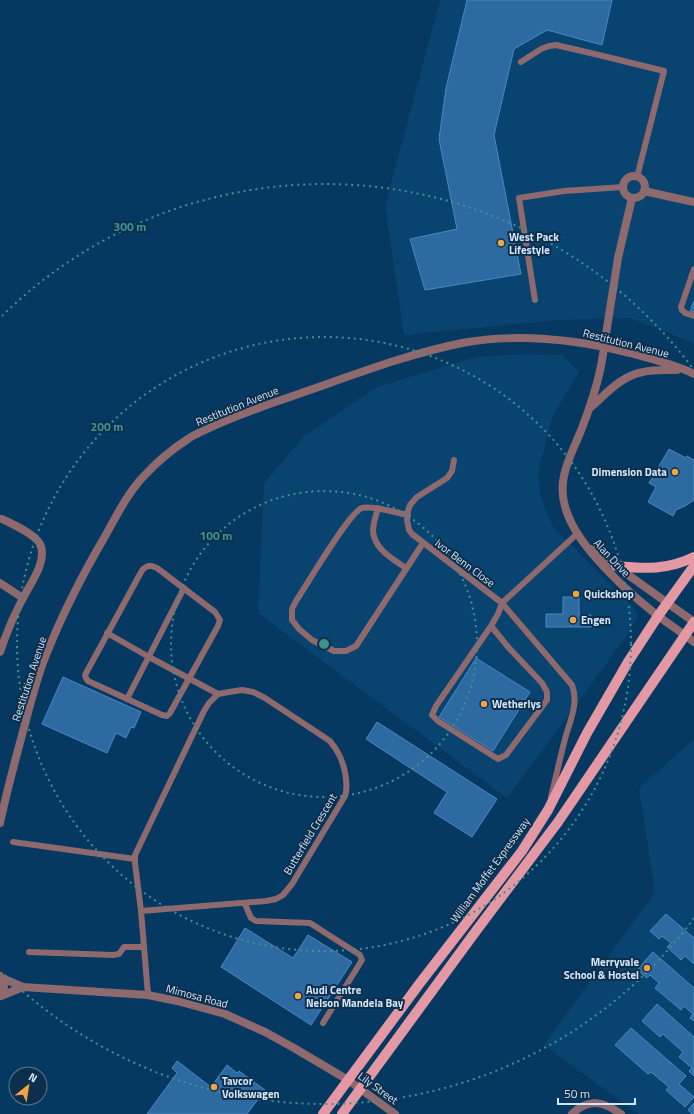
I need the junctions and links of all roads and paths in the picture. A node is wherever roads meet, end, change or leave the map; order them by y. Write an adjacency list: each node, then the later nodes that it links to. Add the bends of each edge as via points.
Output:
1 (521, 62): 2 (lane, via 541,49 556,45 664,71)
2 (637, 177): 3 (street, via 632,176 625,180); 4 (street, via 644,183)
3 (623, 187): 5 (street, via 625,194); 8 (lane, via 519,198)
4 (644, 191): 5 (street, via 639,197); 6 (street)
5 (632, 198): 10 (street, via 618,258)
6 (694, 202)
7 (694, 268): 9 (lane, via 681,307)
8 (535, 300)
9 (694, 316)
10 (604, 347): 11 (street, Restitution Avenue); 13 (street); 42 (street, Restitution Avenue, via 566,340 528,338 462,343 429,351 376,367 219,423 188,439 167,455 143,477 129,495 92,559 59,626 32,699)
11 (686, 370): 12 (street, Restitution Avenue); 13 (street, via 657,370 630,376 609,390)
12 (694, 374)
13 (589, 409): 18 (street, via 563,478 562,492 566,509)
14 (454, 460): 16 (lane, via 450,475 412,501)
15 (378, 508): 16 (lane); 24 (lane, via 373,530 376,541 382,550); 24 (lane, via 363,507 346,522 296,601 292,609 292,620 312,640 334,651 346,651 356,646)
16 (408, 515): 20 (lane, Ivor Benn Close, via 409,530)
17 (2, 519): 27 (street, via 34,538 42,549 36,573)
18 (578, 533): 19 (street); 29 (lane)
19 (584, 542): 22 (street, Alan Drive); 30 (street, Alan Drive, via 603,566)
20 (423, 543): 24 (lane); 29 (lane, Ivor Benn Close)
21 (694, 557): 22 (main road, via 680,563 653,568)
22 (616, 566): 28 (street, Alan Drive)
23 (694, 566): 28 (main road, William Moffet Expressway)
24 (406, 568)
25 (0, 583): 27 (street)
26 (184, 588): 33 (lane, via 157,568 148,566 143,569); 37 (lane); 38 (lane, via 215,612 220,620)
27 (23, 598): 36 (street)
28 (667, 602): 30 (main road, William Moffet Expressway); 31 (street, Alan Drive)
29 (502, 603): 32 (lane); 41 (lane, Ivor Benn Close, via 574,690 573,713)
30 (658, 616): 34 (street, Alan Drive); 41 (main road, William Moffet Expressway, via 605,701)
31 (694, 622): 34 (main road)
32 (491, 626): 32 (lane, via 432,715 498,759 506,755 547,700 547,692 542,683)
33 (107, 633): 37 (lane); 40 (lane, via 85,675 88,681)
34 (685, 635): 35 (street, Alan Drive); 55 (main road, via 558,822)
35 (694, 642)
36 (1, 647)
37 (149, 657): 38 (lane); 40 (lane)
38 (189, 678): 39 (lane); 40 (lane, via 167,716)
39 (218, 694): 44 (lane, via 204,711); 45 (lane, Butterfield Crescent, via 242,690 253,692 330,741 340,757 347,789 288,890 276,899)
40 (127, 699)
41 (548, 810): 54 (main road, William Moffet Expressway, via 522,851)
42 (0, 823)
43 (13, 842): 44 (lane)
44 (135, 859): 46 (lane)
45 (245, 904): 46 (lane, Butterfield Crescent); 53 (lane, via 251,918 256,921 310,923 360,955 362,960)
46 (141, 911): 47 (lane)
47 (144, 948): 48 (lane, via 124,947 119,954 113,956); 51 (lane)
48 (29, 952)
49 (1, 977): 50 (street, Mimosa Road); 52 (street, via 4,985)
50 (23, 987): 51 (street, Mimosa Road); 52 (street, Mimosa Road)
51 (148, 995): 54 (street, Mimosa Road, via 225,1014 279,1039)
52 (0, 996)
53 (323, 1023)
54 (348, 1080): 55 (street, Lily Street); 56 (main road, William Moffet Expressway)
55 (360, 1089): 57 (main road); 58 (street, Lily Street)
56 (323, 1114)
57 (342, 1114)
58 (395, 1114)
59 (572, 1114): 60 (street, via 580,1108 595,1104 612,1107)
60 (621, 1114)

